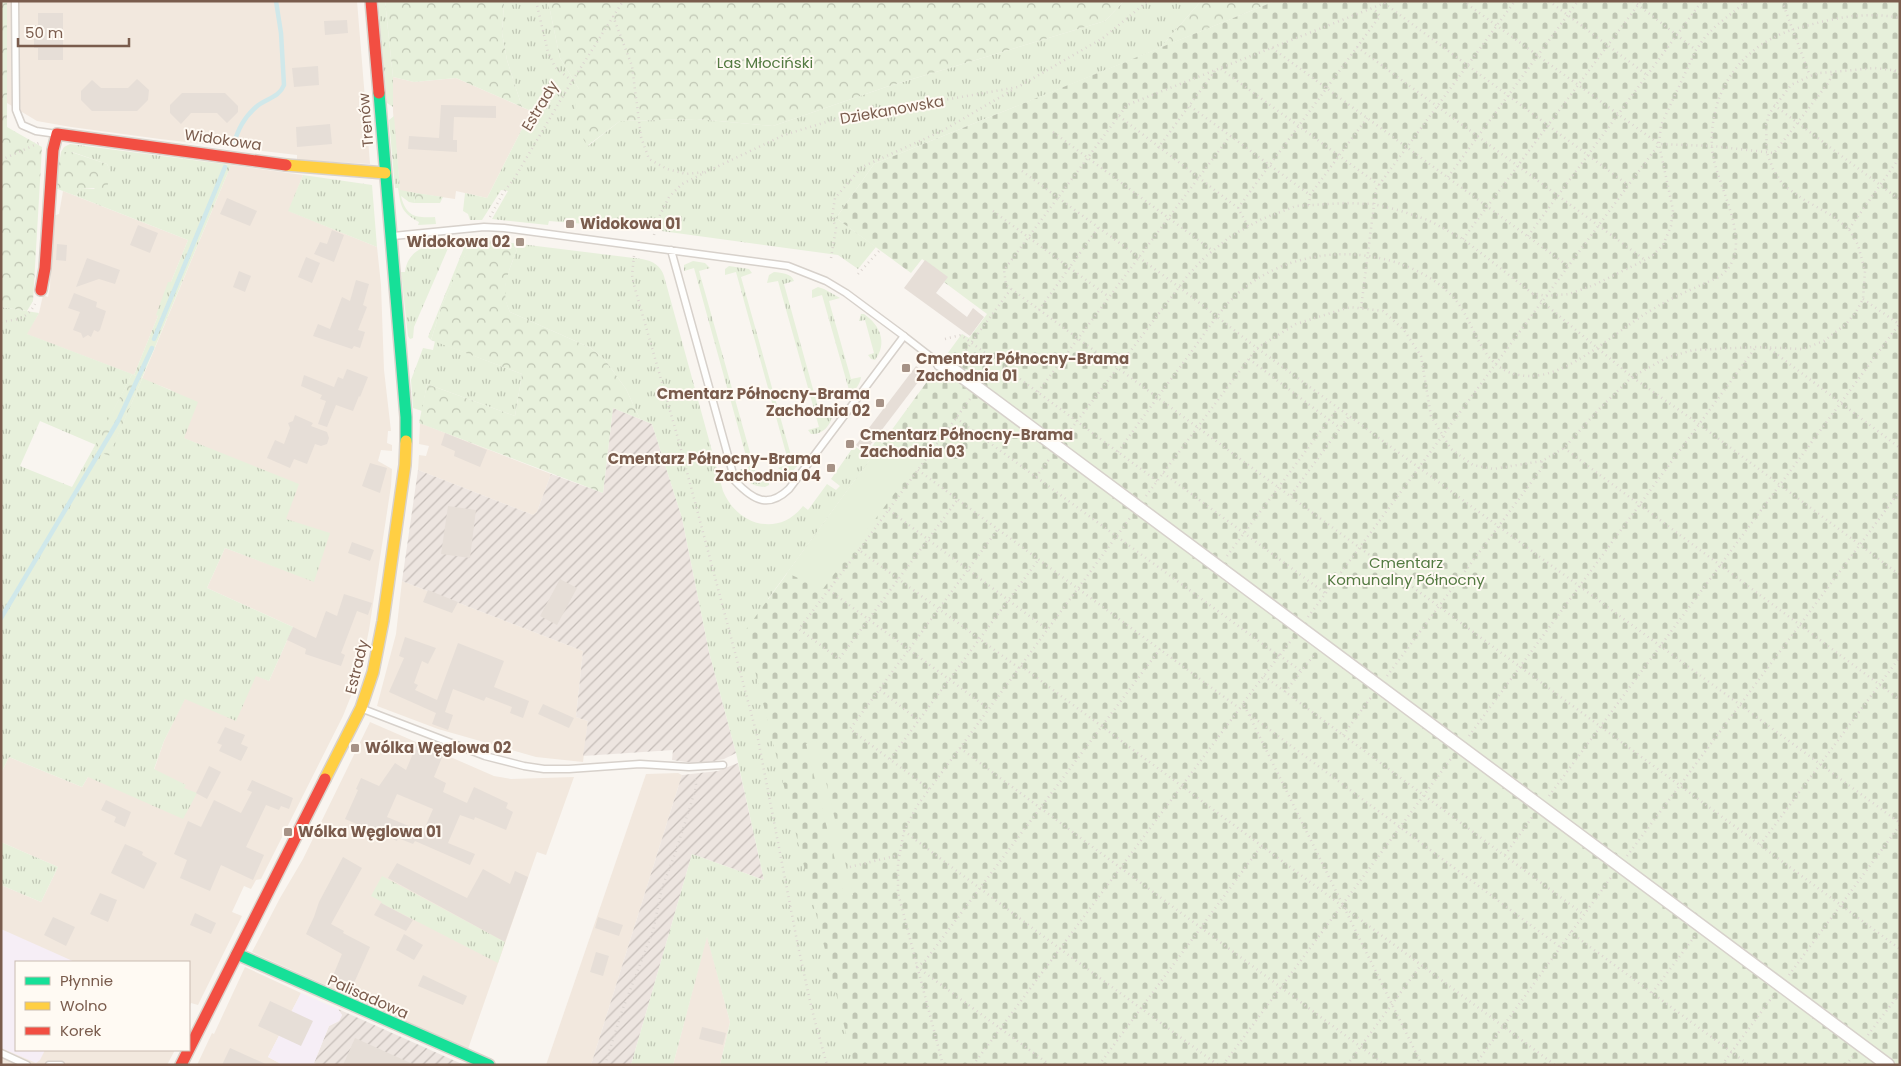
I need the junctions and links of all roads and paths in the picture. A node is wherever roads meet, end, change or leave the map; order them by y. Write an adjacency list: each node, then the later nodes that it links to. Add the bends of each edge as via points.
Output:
1 (15, 1): 54 (lane, via 16,110 22,125)
2 (371, 1): 71 (main road, Trenów)
3 (536, 1): 39 (path, via 548,52 555,67)
4 (623, 1): 19 (path, Estrady)
5 (1148, 1): 41 (path, Dziekanowska, via 1103,38)
6 (1390, 1): 16 (path)
7 (1463, 1): 22 (path)
8 (1515, 1): 22 (path)
9 (1548, 1): 20 (path)
10 (1578, 1): 20 (path)
11 (1633, 1): 17 (path)
12 (1640, 1): 17 (path)
13 (1702, 1): 24 (path)
14 (1747, 1): 28 (path, via 1717,25)
15 (1782, 1): 23 (path)
16 (1384, 4): 18 (path); 30 (path)
17 (1638, 5): 24 (path); 25 (path)
18 (1373, 8): 26 (path, via 1380,16); 27 (path)
19 (613, 16): 39 (path, Estrady); 69 (path, via 632,66 641,137 649,159 667,169 686,174)
20 (1568, 16): 25 (path); 29 (path)
21 (1900, 18): 23 (path, via 1856,15)
22 (1496, 26): 29 (path); 30 (path)
23 (1793, 29): 38 (path); 58 (path, via 1757,46 1737,66 1717,100)
24 (1677, 35): 28 (path); 36 (path)
25 (1608, 46): 36 (path); 40 (path)
26 (1357, 47): 42 (path); 46 (path)
27 (1272, 48): 31 (path); 42 (path)
28 (1696, 50): 57 (path, via 1661,125)
29 (1538, 56): 40 (path); 43 (path)
30 (1467, 66): 43 (path); 46 (path)
31 (1220, 68): 32 (path); 51 (path)
32 (1216, 70): 45 (path); 48 (path, via 1128,105)
33 (1893, 70): 34 (path); 35 (path, via 1875,68); 37 (path)
34 (1900, 71)
35 (1833, 72): 38 (path); 50 (path)
36 (1647, 75): 47 (path)
37 (1900, 75)
38 (1810, 76): 44 (path, via 1791,85)
39 (572, 81): 88 (path, Estrady)
40 (1578, 85): 47 (path); 52 (path)
41 (1018, 87): 69 (path, Dziekanowska, via 836,119 784,135); 102 (path, via 942,131 862,167 835,198 832,217 836,228)
42 (1327, 87): 49 (path); 51 (path)
43 (1508, 96): 52 (path); 56 (path)
44 (1774, 105): 50 (path); 61 (path, via 1766,126)
45 (1190, 106): 55 (path); 60 (path)
46 (1437, 106): 56 (path); 59 (path)
47 (1618, 114): 57 (path); 62 (path)
48 (1119, 116): 60 (path); 65 (path)
49 (1368, 118): 59 (path); 63 (path)
50 (1797, 124): 61 (path, via 1774,153); 76 (path)
51 (1298, 126): 63 (path); 67 (path)
52 (1548, 126): 62 (path); 68 (path)
53 (1053, 132): 65 (path)
54 (57, 134): 66 (path); 71 (main road, Widokowa, via 300,166); 110 (main road, via 53,150 45,268)
55 (1230, 136): 67 (path); 73 (path)
56 (1478, 136): 68 (path); 72 (path)
57 (1659, 144): 58 (path); 75 (path); 104 (path, via 1673,210 1663,245)
58 (1712, 146): 61 (path); 125 (path, via 1736,231 1736,246 1729,267 1717,278 1670,299)
59 (1407, 147): 72 (path); 74 (path)
60 (1158, 148): 73 (path)
61 (1767, 153): 91 (path, via 1783,185)
62 (1588, 155): 75 (path); 78 (path)
63 (1339, 156): 74 (path); 77 (path)
64 (1900, 157): 76 (path)
65 (1088, 158): 79 (path); 86 (path)
66 (1, 160)
67 (1270, 165): 77 (path); 84 (path)
68 (1518, 166): 78 (path); 83 (path)
69 (706, 172): 92 (path, Dziekanowska, via 682,184 669,197)
70 (1022, 172): 79 (path)
71 (385, 173): 94 (main road, Trenów)
72 (1448, 177): 83 (path)
73 (1198, 178): 84 (path); 86 (path)
74 (1379, 185): 81 (path)
75 (1628, 185): 87 (path)
76 (1880, 185): 80 (path); 91 (path)
77 (1310, 194): 82 (path)
78 (1558, 196): 87 (path); 93 (path)
79 (1058, 198): 90 (path); 95 (path)
80 (1900, 200)
81 (1373, 204): 82 (path); 96 (path, via 1428,220); 101 (path)
82 (1309, 205): 89 (path, via 1296,206)
83 (1488, 206): 93 (path); 96 (path)
84 (1238, 208): 89 (path)
85 (993, 211): 95 (path)
86 (1168, 218): 99 (path); 103 (path)
87 (1598, 226): 104 (path); 105 (path)
88 (484, 227): 94 (lane); 97 (lane)
89 (1248, 227): 99 (path)
90 (1098, 228): 103 (path); 106 (path)
91 (1849, 229): 114 (path, via 1865,271)
92 (654, 235)
93 (1528, 236): 105 (path)
94 (391, 237): 209 (main road, Estrady, via 406,417 405,465 383,621 373,672)
95 (1028, 238): 106 (path); 109 (path, via 1004,270 1006,285)
96 (1463, 239): 111 (path)
97 (670, 250): 121 (lane, via 798,269 846,293); 121 (lane, via 732,472 742,489 751,496 770,500 780,498 789,489)
98 (880, 250): 107 (path)
99 (1213, 251): 108 (path)
100 (634, 256): 272 (path, via 634,285 680,442 758,739 798,946)
101 (1368, 256): 116 (path); 118 (path, via 1336,253 1316,256 1270,271 1236,296); 130 (path, via 1385,258 1439,285 1464,311)
102 (831, 258)
103 (1139, 258): 108 (path); 113 (path)
104 (1645, 260): 112 (path, via 1594,285 1569,294)
105 (1568, 266): 112 (path)
106 (1069, 268): 113 (path); 117 (path)
107 (858, 274)
108 (1179, 287): 118 (path); 132 (path)
109 (1011, 289): 117 (path); 124 (path)
110 (40, 290): 119 (path, via 29,314)
111 (1532, 293): 112 (path); 115 (path)
112 (1546, 296): 115 (path)
113 (1109, 297): 122 (path)
114 (1863, 299): 120 (path); 128 (path, via 1846,324 1824,341 1802,349)
115 (1542, 301): 125 (path); 130 (path)
116 (1361, 308): 127 (path, via 1350,307 1296,324); 146 (path, via 1383,311 1404,330 1421,356 1431,416)
117 (1039, 310): 122 (path)
118 (1218, 317): 127 (path); 136 (path)
119 (1, 322)
120 (1899, 324): 137 (path)
121 (904, 336): 131 (lane)
122 (1078, 338): 132 (path); 135 (path)
123 (945, 339): 124 (path, via 961,335)
124 (971, 342): 131 (path); 135 (path)
125 (1596, 346): 130 (path, via 1576,362 1540,376 1516,375); 133 (path)
126 (1756, 347): 128 (path); 133 (path, via 1692,350 1666,358); 143 (path)
127 (1257, 348): 129 (path); 138 (path)
128 (1768, 348): 137 (path)
129 (1249, 359): 141 (path); 144 (path)
130 (1495, 365): 146 (path)
131 (946, 366): 134 (street)
132 (1118, 367): 136 (path); 142 (path)
133 (1632, 377): 143 (path); 148 (path)
134 (978, 388): 140 (path); 147 (street)
135 (1038, 392): 142 (path)
136 (1158, 397): 144 (path); 150 (path)
137 (1840, 403): 149 (path); 157 (path)
138 (1338, 408): 139 (path); 141 (path)
139 (1349, 416): 145 (path); 152 (path)
140 (956, 418): 153 (path); 155 (path)
141 (1329, 420): 145 (path); 158 (path)
142 (1077, 422): 147 (path); 150 (path)
143 (1699, 424): 157 (path); 162 (path)
144 (1198, 427): 154 (path); 158 (path)
145 (1340, 428): 160 (path)
146 (1442, 435): 151 (path, via 1451,449 1473,465 1493,469); 152 (path)
147 (1058, 448): 155 (path); 163 (street)
148 (1564, 448): 151 (path); 162 (path)
149 (1900, 448)
150 (1118, 452): 156 (path)
151 (1542, 460): 165 (path, via 1542,468)
152 (1419, 467): 165 (path); 171 (path)
153 (918, 470): 161 (path); 164 (path)
154 (1163, 473): 156 (path); 167 (path)
155 (1036, 477): 168 (path)
156 (1157, 481): 163 (path)
157 (1780, 485): 170 (path); 174 (path)
158 (1279, 487): 160 (path); 167 (path)
159 (1900, 491): 170 (path)
160 (1291, 496): 171 (path)
161 (958, 499): 166 (path); 169 (path)
162 (1639, 505): 174 (path); 179 (path)
163 (1138, 506): 168 (path); 175 (street)
164 (888, 510): 169 (path); 172 (path)
165 (1499, 526): 179 (path); 184 (path)
166 (998, 529): 173 (path); 176 (path)
167 (1244, 533): 175 (path); 182 (path)
168 (1117, 536): 180 (path); 195 (path)
169 (928, 540): 176 (path); 178 (path)
170 (1860, 545): 177 (path); 187 (path)
171 (1359, 547): 182 (path); 184 (path)
172 (859, 550): 178 (path); 181 (path)
173 (1039, 559): 180 (path); 183 (path)
174 (1719, 565): 187 (path); 192 (path)
175 (1219, 566): 188 (street)
176 (968, 570): 183 (path); 185 (path)
177 (1900, 574)
178 (899, 579): 185 (path); 186 (path)
179 (1580, 586): 192 (path); 198 (path)
180 (1078, 588): 189 (path); 193 (path)
181 (829, 590): 186 (path); 186 (path, via 799,629 839,659)
182 (1325, 593): 188 (path)
183 (1008, 600): 189 (path); 190 (path)
184 (1439, 606): 198 (path); 203 (path)
185 (939, 609): 190 (path); 194 (path)
186 (868, 620): 194 (path)
187 (1800, 625): 202 (path); 208 (path)
188 (1300, 627): 191 (street); 195 (path)
189 (1048, 630): 197 (path)
190 (979, 639): 197 (path); 201 (path)
191 (1322, 643): 199 (path); 203 (street)
192 (1660, 645): 208 (path); 215 (path)
193 (1160, 649): 210 (path); 214 (path)
194 (909, 650): 201 (path); 204 (path)
195 (1279, 656): 199 (path); 200 (path)
196 (1900, 657): 202 (path)
197 (1020, 667): 211 (path); 214 (path)
198 (1520, 667): 215 (path); 217 (path)
199 (1302, 671): 205 (path)
200 (1264, 676): 205 (path); 207 (path)
201 (949, 680): 211 (path); 213 (path)
202 (1880, 685): 206 (path); 220 (path)
203 (1380, 686): 216 (path); 217 (street)
204 (880, 690): 213 (path); 219 (path, via 850,729)
205 (1285, 692): 216 (path)
206 (1900, 700)
207 (1243, 703): 210 (path); 212 (path)
208 (1740, 705): 220 (path); 224 (path)
209 (361, 708): 222 (lane, via 485,756 524,766 544,769 640,764); 249 (main road, Estrady)
210 (1239, 708): 223 (path)
211 (988, 709): 218 (path)
212 (1248, 714): 230 (path); 241 (path)
213 (918, 720): 219 (path)
214 (1102, 726): 223 (path); 228 (path)
215 (1600, 726): 224 (path); 227 (path)
216 (1343, 735): 226 (path)
217 (1460, 747): 226 (path); 227 (street)
218 (960, 748): 225 (path); 228 (path)
219 (890, 759): 225 (path)
220 (1820, 764): 229 (path); 233 (path)
221 (723, 765): 222 (lane)
222 (689, 767): 271 (path, via 695,779 694,791 662,888 653,931)
223 (1182, 786): 232 (path); 238 (path)
224 (1680, 786): 233 (path); 236 (path)
225 (929, 789): 231 (path)
226 (1425, 795): 230 (path); 235 (path)
227 (1541, 806): 235 (path); 236 (street)
228 (1040, 808): 238 (path); 239 (path)
229 (1900, 824): 240 (path)
230 (1400, 827): 241 (path); 246 (path)
231 (904, 831): 234 (path); 239 (path)
232 (1262, 845): 241 (path); 244 (path)
233 (1760, 845): 240 (path)
234 (900, 855): 237 (path); 251 (path, via 898,893)
235 (1505, 855): 242 (path)
236 (1620, 865): 242 (path); 243 (street)
237 (850, 867)
238 (1121, 868): 244 (path); 247 (path)
239 (980, 888): 247 (path); 251 (path, via 925,961)
240 (1841, 905): 248 (path); 252 (path)
241 (1343, 906): 250 (path); 253 (path); 256 (path)
242 (1584, 914): 245 (path)
243 (1702, 926): 252 (street); 254 (path)
244 (1201, 928): 253 (path); 257 (path)
245 (1570, 932): 246 (path); 254 (path)
246 (1560, 947): 258 (path)
247 (1059, 948): 257 (path); 259 (path)
248 (1900, 949)
249 (237, 954): 262 (main road, Estrady); 270 (main road, Palisadowa)
250 (1421, 965): 256 (path); 258 (path)
251 (917, 967): 259 (path); 273 (path)
252 (1781, 985): 260 (street); 264 (path)
253 (1281, 987): 261 (path); 278 (path)
254 (1652, 993): 264 (path)
255 (1900, 993): 260 (path)
256 (1392, 1004): 261 (path); 281 (path)
257 (1141, 1008): 276 (path); 277 (path)
258 (1503, 1026): 282 (path); 283 (path)
259 (999, 1028): 274 (path); 275 (path)
260 (1861, 1045): 286 (path); 287 (street)
261 (1361, 1046): 279 (path); 280 (path)
262 (190, 1047)
263 (188, 1051): 269 (main road, Estrady)
264 (1732, 1052): 284 (path); 285 (path)
265 (1, 1053): 266 (lane)
266 (27, 1065)
267 (49, 1065): 268 (lane)
268 (61, 1065)
269 (181, 1065)
270 (489, 1065)
271 (605, 1065)
272 (827, 1065)
273 (943, 1065)
274 (973, 1065)
275 (1050, 1065)
276 (1099, 1065)
277 (1218, 1065)
278 (1224, 1065)
279 (1347, 1065)
280 (1385, 1065)
281 (1422, 1065)
282 (1475, 1065)
283 (1555, 1065)
284 (1722, 1065)
285 (1748, 1065)
286 (1846, 1065)
287 (1888, 1065)

